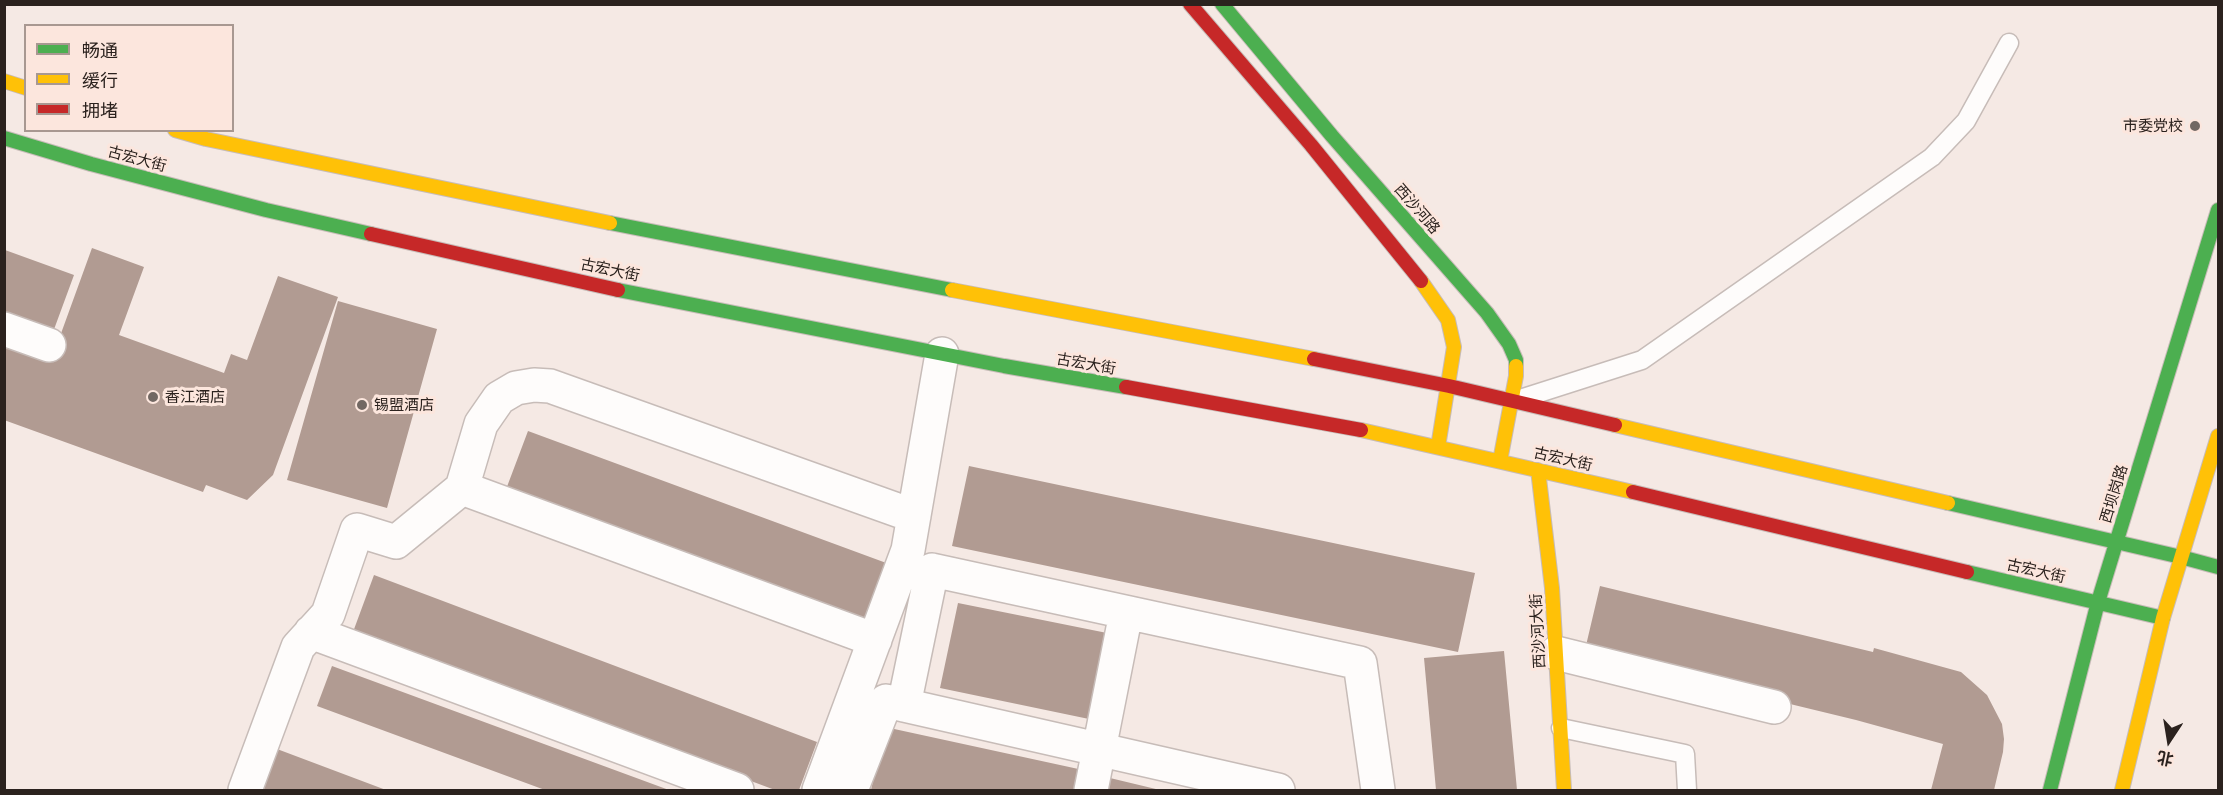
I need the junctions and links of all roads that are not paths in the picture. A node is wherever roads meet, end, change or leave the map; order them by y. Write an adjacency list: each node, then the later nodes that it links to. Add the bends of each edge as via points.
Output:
1 (1190, 4): 12 (main road, via 1432,295 1448,320 1454,347)
2 (1222, 4): 13 (main road, 西沙河路, via 1509,344 1516,360)
3 (2009, 43): 13 (lane, via 1966,122 1932,158 1642,360)
4 (4, 81): 5 (main road)
5 (24, 87)
6 (182, 132): 12 (main road, via 636,229)
7 (4, 138): 11 (main road, 古宏大街, via 266,210 628,292)
8 (2218, 210): 20 (main road, 西坝岗路)
9 (4, 329): 10 (street)
10 (49, 345)
11 (942, 354): 15 (main road, 古宏大街, via 1328,423); 19 (street)
12 (1449, 386): 13 (main road); 15 (main road)
13 (1513, 401): 16 (main road, 西沙河路); 20 (main road)
14 (2218, 435): 21 (main road)
15 (1438, 447): 16 (main road, 古宏大街)
16 (1500, 461): 17 (main road, 古宏大街)
17 (1538, 470): 23 (main road, 古宏大街); 28 (main road, 西沙河大街)
18 (462, 488): 19 (street, via 481,424 499,398 516,388 534,385 550,386); 26 (street, via 396,542 357,530 328,614); 27 (street)
19 (914, 516): 27 (street, via 908,550)
20 (2116, 542): 21 (main road); 23 (main road, 西坝岗路)
21 (2181, 557): 22 (main road); 25 (main road)
22 (2218, 567)
23 (2098, 602): 25 (main road, 古宏大街); 42 (main road, 西坝岗路)
24 (1126, 613): 29 (street, via 932,570); 32 (street); 39 (street, via 1360,663)
25 (2163, 618): 43 (main road)
26 (311, 632): 33 (street, via 298,647); 34 (street)
27 (874, 640): 35 (street)
28 (1556, 653): 30 (street); 31 (main road, 西沙河大街)
29 (904, 705): 32 (street); 36 (street, via 886,701)
30 (1774, 707)
31 (1561, 728): 40 (main road, 西沙河大街); 41 (lane, via 1685,754)
32 (1099, 749): 37 (street); 38 (street)
33 (245, 790)
34 (737, 790)
35 (819, 790)
36 (851, 790)
37 (1091, 790)
38 (1278, 790)
39 (1378, 790)
40 (1564, 790)
41 (1687, 790)
42 (2050, 790)
43 (2122, 790)

